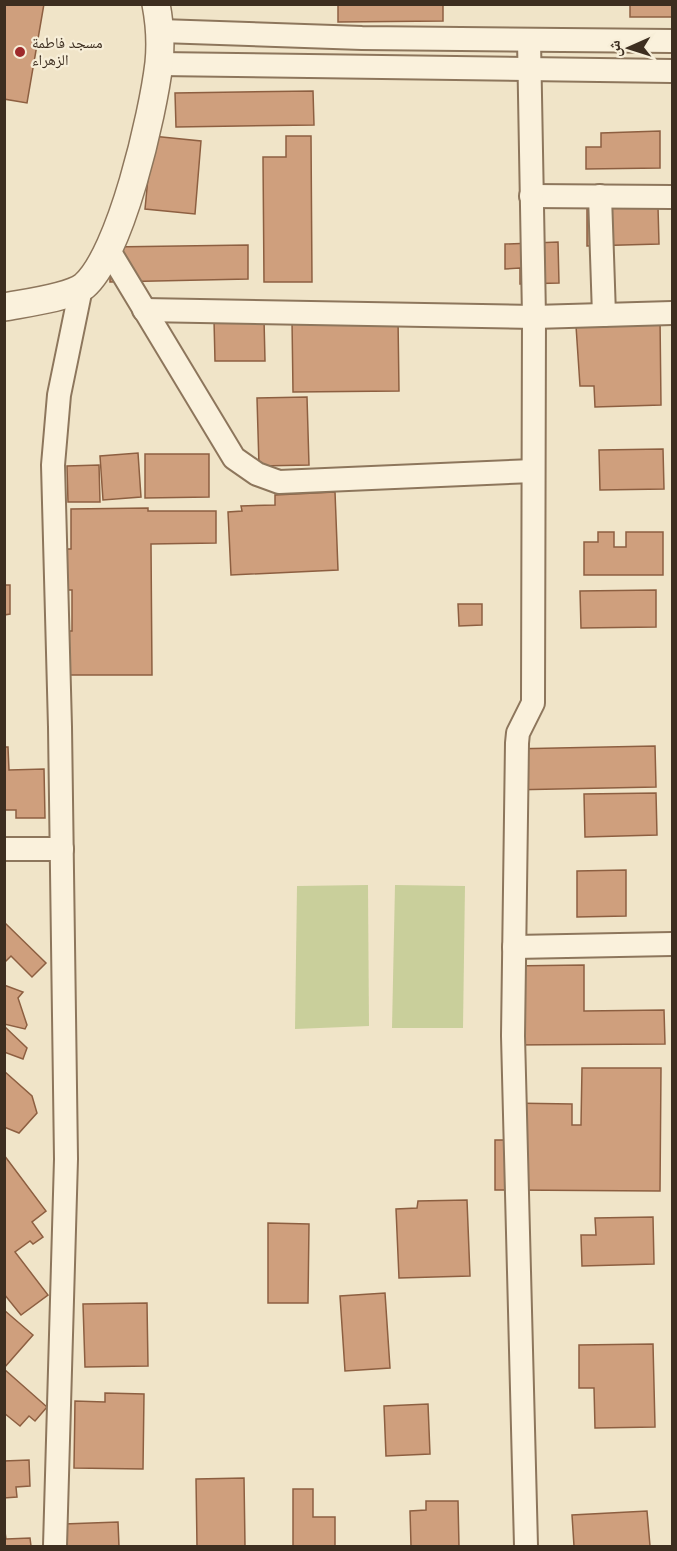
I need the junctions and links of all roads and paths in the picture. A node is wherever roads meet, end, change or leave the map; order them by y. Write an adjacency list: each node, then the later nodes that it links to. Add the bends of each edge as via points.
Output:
1 (156, 4): 2 (street)
2 (161, 31): 3 (street); 5 (street)
3 (529, 40): 4 (street); 6 (street)
4 (672, 41)
5 (159, 64): 6 (street); 11 (street, via 143,144)
6 (528, 67): 7 (street); 8 (street)
7 (672, 71)
8 (531, 196): 9 (street); 17 (street)
9 (600, 196): 10 (street); 16 (street)
10 (672, 197)
11 (108, 249): 12 (street, via 95,275); 14 (street)
12 (81, 288): 13 (street); 20 (street, via 59,395 53,465)
13 (4, 307)
14 (144, 309): 17 (street); 18 (street, via 234,458 268,479 279,482)
15 (672, 313): 16 (street)
16 (604, 315): 17 (street)
17 (534, 317): 18 (street)
18 (533, 471): 22 (street, via 533,703 517,743)
19 (4, 849): 20 (street)
20 (62, 849): 23 (street, via 66,1160)
21 (672, 944): 22 (street)
22 (514, 947): 24 (street)
23 (55, 1546)
24 (526, 1546)

